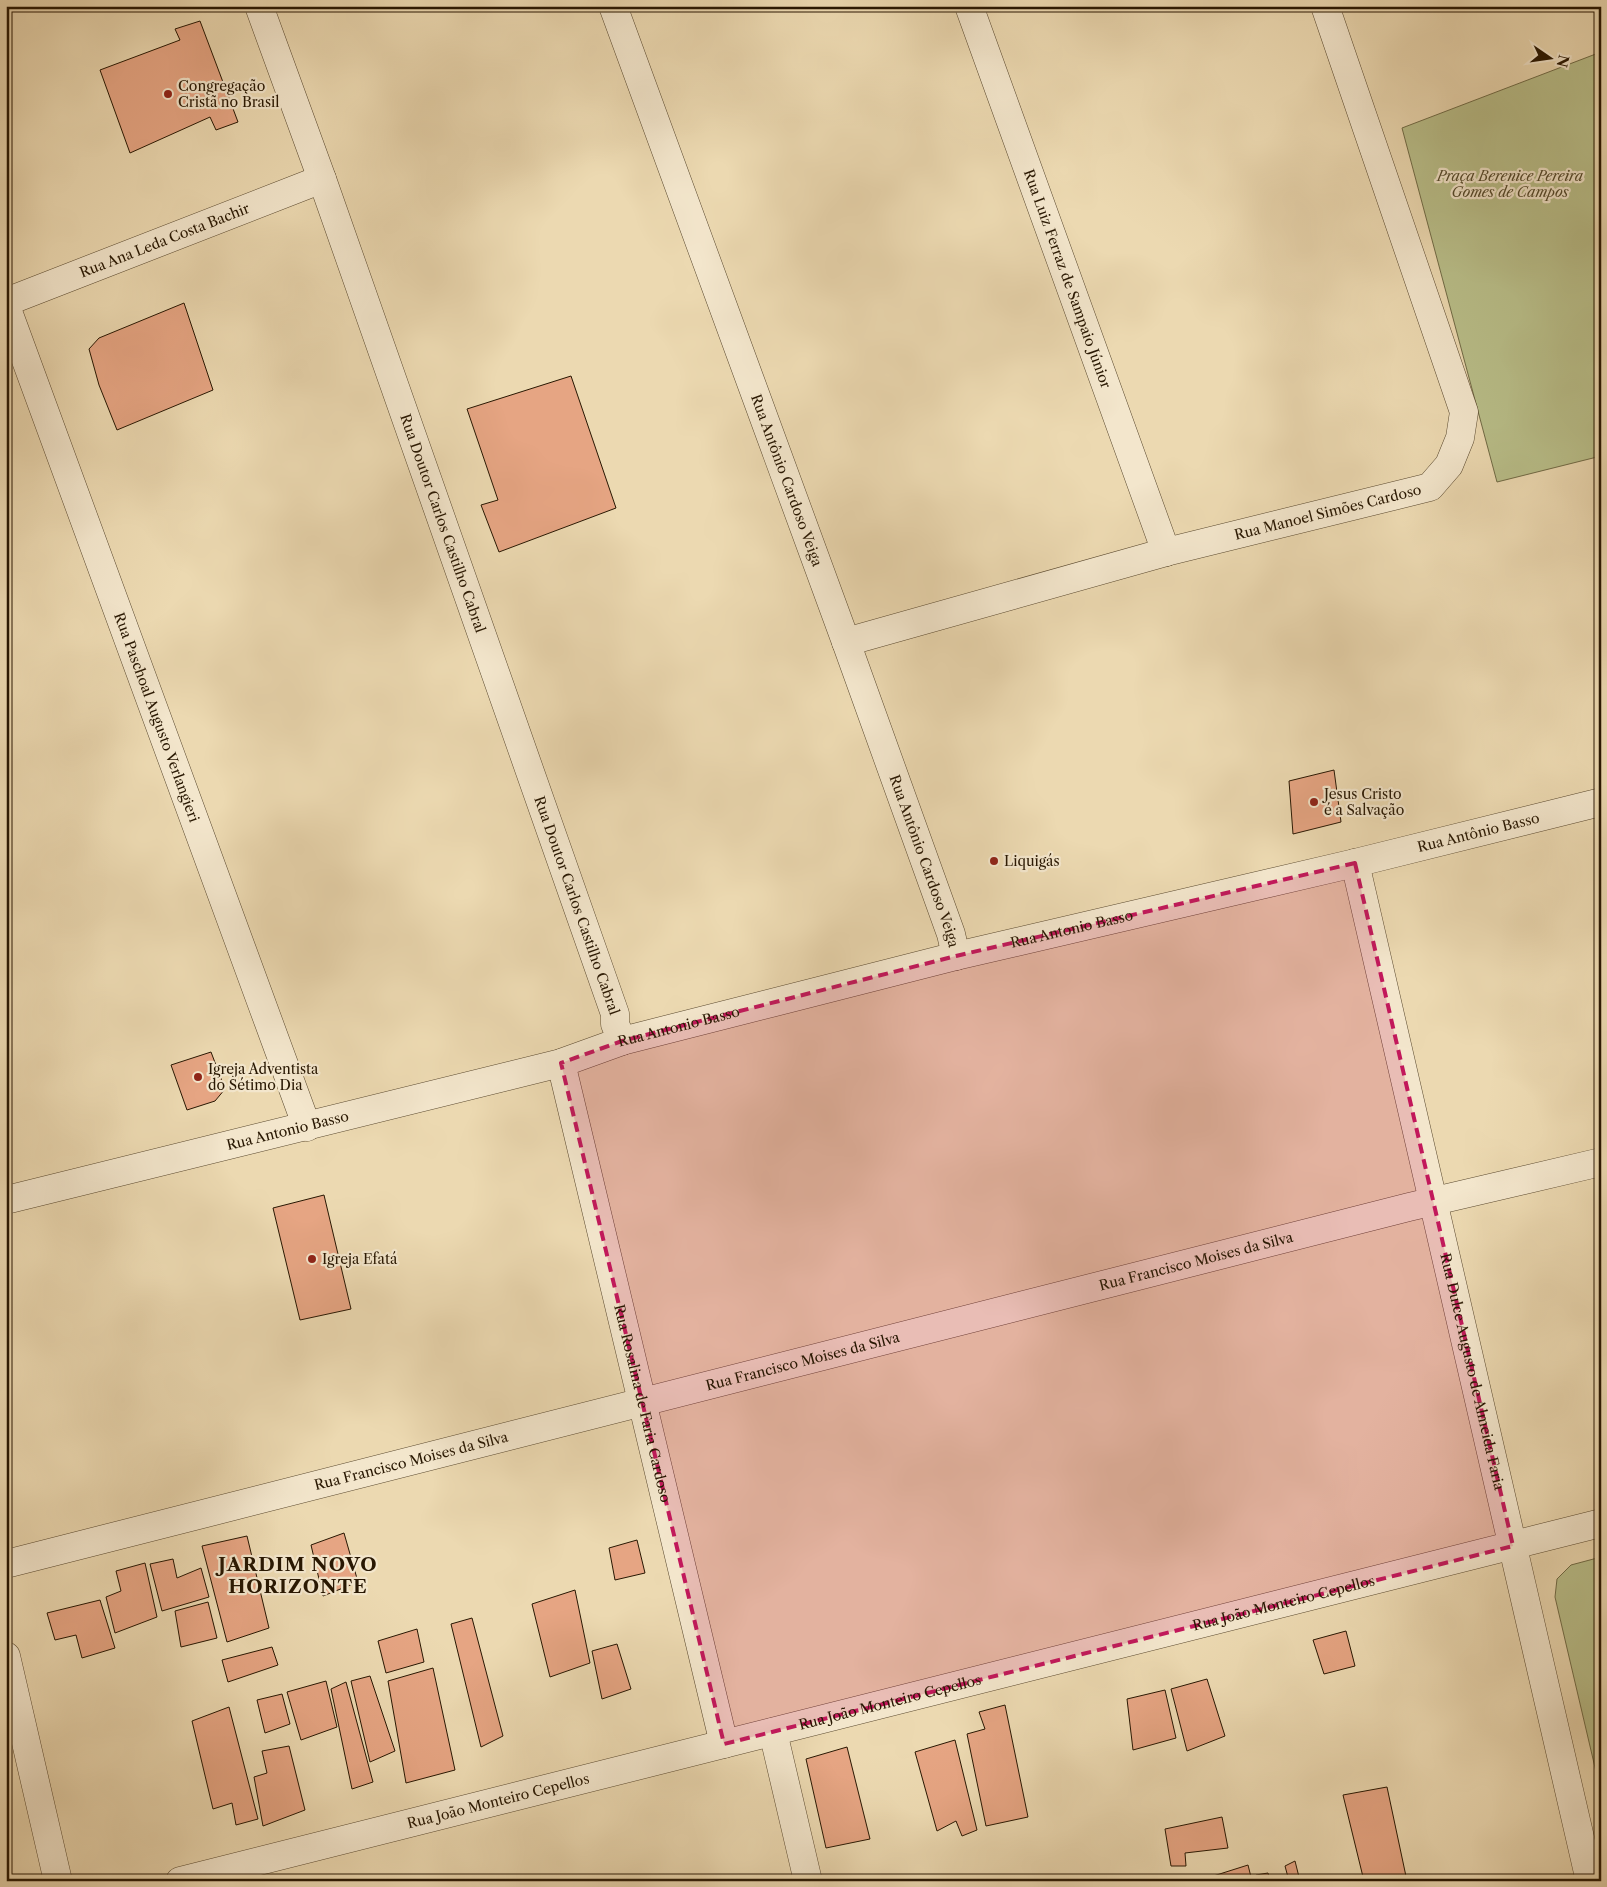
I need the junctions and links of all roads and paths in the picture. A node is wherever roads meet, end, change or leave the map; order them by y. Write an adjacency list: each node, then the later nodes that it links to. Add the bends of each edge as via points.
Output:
1 (259, 6): 5 (street, Rua Doutor Carlos Castilho Cabral)
2 (613, 6): 9 (street, Rua Antônio Cardoso Veiga)
3 (969, 6): 8 (street, Rua Luiz Ferraz de Sampaio Júnior)
4 (1325, 6): 8 (street, Rua Manoel Simões Cardoso, via 1464,412 1460,438 1449,465 1430,487)
5 (322, 180): 6 (street, Rua Ana Leda Costa Bachir); 13 (street, Rua Doutor Carlos Castilho Cabral)
6 (6, 302)
7 (6, 306): 15 (street, Rua Paschoal Augusto Verlangieri)
8 (1166, 552): 9 (street, Rua Manoel Simões Cardoso)
9 (846, 642): 12 (street, Rua Antônio Cardoso Veiga, via 951,934)
10 (1601, 802): 11 (street, Rua Antônio Basso)
11 (1355, 863): 12 (street, Rua Antonio Basso); 18 (street, Rua Dulce Augusto de Almeida Faria)
12 (956, 956): 13 (street, Rua Antonio Basso)
13 (622, 1041): 14 (street, Rua Antonio Basso)
14 (561, 1063): 15 (street, Rua Antonio Basso); 19 (street, Rua Rosalina de Faria Cardoso)
15 (307, 1127): 17 (street, Rua Antonio Basso)
16 (1601, 1162): 18 (street, Rua Francisco Moises da Silva)
17 (6, 1200)
18 (1433, 1202): 19 (street, Rua Francisco Moises da Silva); 21 (street, Rua Dulce Augusto de Almeida Faria)
19 (641, 1403): 22 (street, Rua Francisco Moises da Silva); 25 (street, Rua Rosalina de Faria Cardoso)
20 (1601, 1524): 21 (street, Rua João Monteiro Cepellos)
21 (1512, 1546): 24 (street, Rua João Monteiro Cepellos); 29 (street, Rua Dulce Augusto de Almeida Faria)
22 (6, 1564)
23 (6, 1656): 26 (street)
24 (773, 1732): 25 (street, Rua João Monteiro Cepellos); 28 (street)
25 (724, 1744): 27 (street, Rua João Monteiro Cepellos)
26 (58, 1881)
27 (180, 1881)
28 (808, 1881)
29 (1590, 1881)

